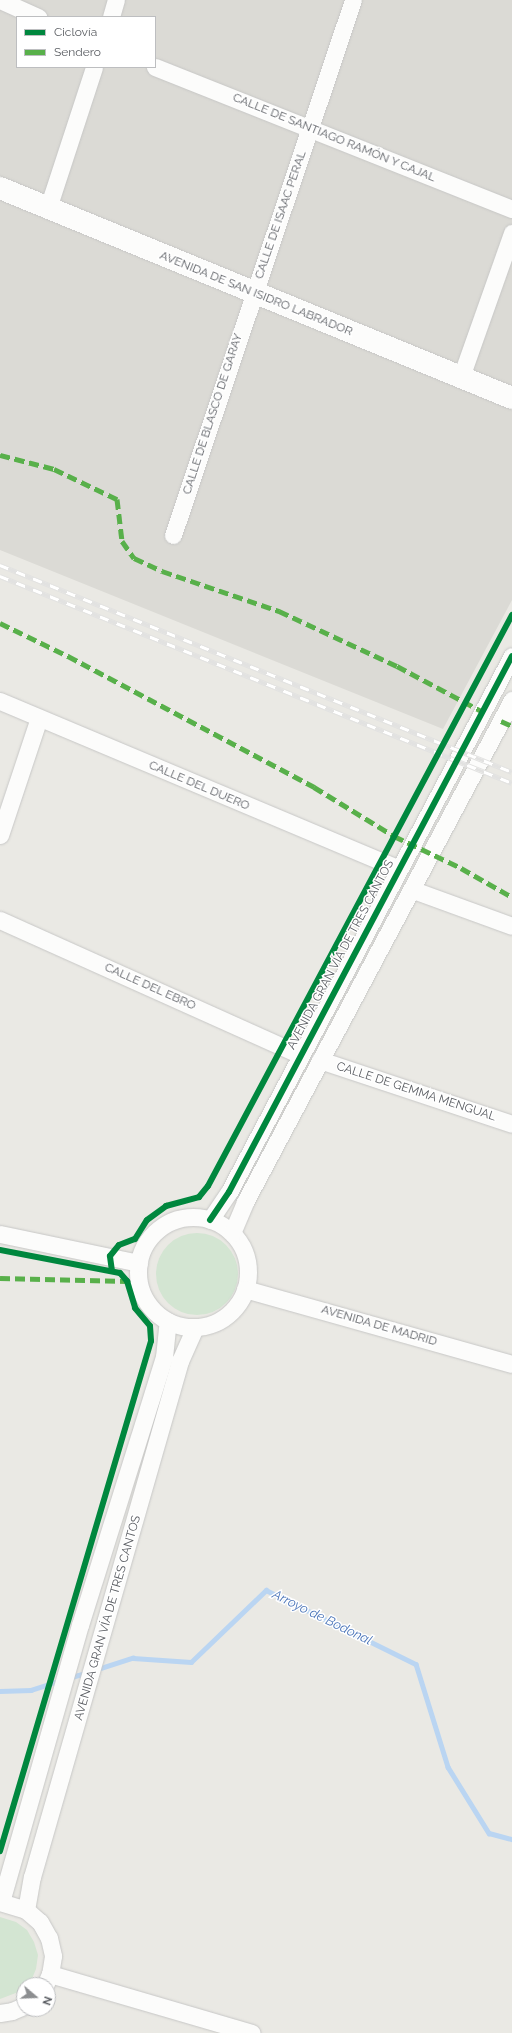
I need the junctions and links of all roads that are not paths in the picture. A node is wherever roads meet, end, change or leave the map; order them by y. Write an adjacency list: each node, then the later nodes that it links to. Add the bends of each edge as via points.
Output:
1 (0, 0): 4 (street)
2 (116, 0): 5 (street)
3 (353, 0): 8 (street, CALLE DE ISAAC PERAL)
4 (36, 16)
5 (111, 16)
6 (156, 67): 8 (street, CALLE DE SANTIAGO RAMÓN Y CAJAL)
7 (94, 68): 10 (street)
8 (311, 129): 11 (street, CALLE DE SANTIAGO RAMÓN Y CAJAL); 13 (street, CALLE DE ISAAC PERAL)
9 (0, 188): 10 (street, AVENIDA DE SAN ISIDRO LABRADOR)
10 (48, 208): 13 (street, AVENIDA DE SAN ISIDRO LABRADOR)
11 (512, 209)
12 (512, 233): 14 (street)
13 (253, 293): 14 (street, AVENIDA DE SAN ISIDRO LABRADOR); 16 (street, CALLE DE BLASCO DE GARAY)
14 (461, 377): 15 (street, AVENIDA DE SAN ISIDRO LABRADOR)
15 (512, 398)
16 (173, 535)
17 (512, 656): 22 (street, AVENIDA GRAN VÍA DE TRES CANTOS)
18 (512, 700): 23 (street)
19 (0, 701): 20 (street, CALLE DEL DUERO)
20 (39, 718): 21 (street); 22 (street, CALLE DEL DUERO)
21 (0, 835)
22 (399, 869): 26 (street, AVENIDA GRAN VÍA DE TRES CANTOS)
23 (413, 890): 25 (street); 27 (street)
24 (0, 920): 26 (street, CALLE DEL EBRO)
25 (512, 926)
26 (300, 1055): 29 (street, AVENIDA GRAN VÍA DE TRES CANTOS, via 229,1192)
27 (320, 1060): 28 (street, CALLE DE GEMMA MENGUAL); 31 (street, via 245,1202)
28 (512, 1124)
29 (210, 1220): 31 (street); 32 (street, via 194,1217 178,1219 163,1226 151,1237)
30 (0, 1234): 32 (street)
31 (232, 1234): 33 (street, via 242,1246 247,1260)
32 (139, 1263): 34 (street, via 139,1283 144,1299 154,1312)
33 (245, 1289): 35 (street, via 237,1305 226,1317 211,1324); 36 (street, AVENIDA DE MADRID)
34 (168, 1321): 35 (street); 37 (street, AVENIDA GRAN VÍA DE TRES CANTOS, via 164,1357 80,1625)
35 (195, 1327): 38 (street, AVENIDA GRAN VÍA DE TRES CANTOS, via 180,1361 32,1876)
36 (512, 1364)
37 (0, 1902): 38 (street)
38 (26, 1910): 39 (street, via 40,1922 49,1938 53,1956)
39 (49, 1977)
40 (56, 1982): 43 (street)
41 (16, 2009): 42 (street)
42 (0, 2013)
43 (252, 2033)

